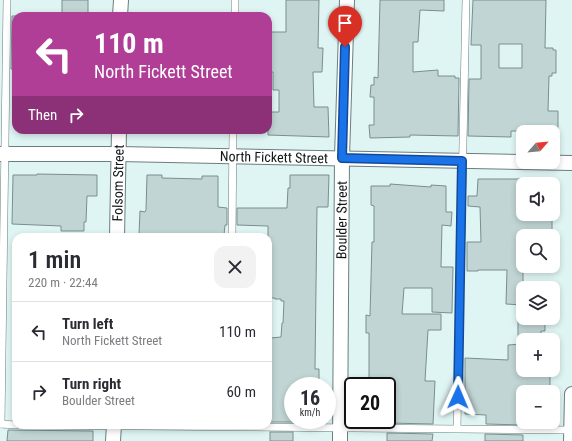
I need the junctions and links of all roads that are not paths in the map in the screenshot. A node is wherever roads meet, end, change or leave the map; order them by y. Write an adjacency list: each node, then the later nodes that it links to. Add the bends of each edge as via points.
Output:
1 (7, 0): 10 (lane)
2 (121, 0): 6 (street)
3 (235, 0): 7 (lane)
4 (347, 0): 13 (street, Boulder Street)
5 (466, 0): 14 (lane)
6 (120, 12)
7 (235, 12)
8 (119, 134): 11 (street, Folsom Street)
9 (233, 134): 12 (lane)
10 (3, 154): 11 (street, North Fickett Street); 19 (lane)
11 (119, 154): 12 (street, North Fickett Street); 16 (street, Folsom Street)
12 (233, 156): 13 (street, North Fickett Street); 17 (lane)
13 (342, 158): 14 (street, North Fickett Street); 24 (street, Boulder Street)
14 (462, 161): 15 (street, North Fickett Street); 21 (lane)
15 (572, 163)
16 (117, 233)
17 (232, 233)
18 (572, 394): 25 (street)
19 (0, 424): 20 (lane)
20 (12, 425)
21 (457, 428): 24 (lane); 25 (lane)
22 (114, 429): 26 (street)
23 (271, 429): 24 (lane)
24 (340, 434)
25 (571, 434)
26 (113, 441)

